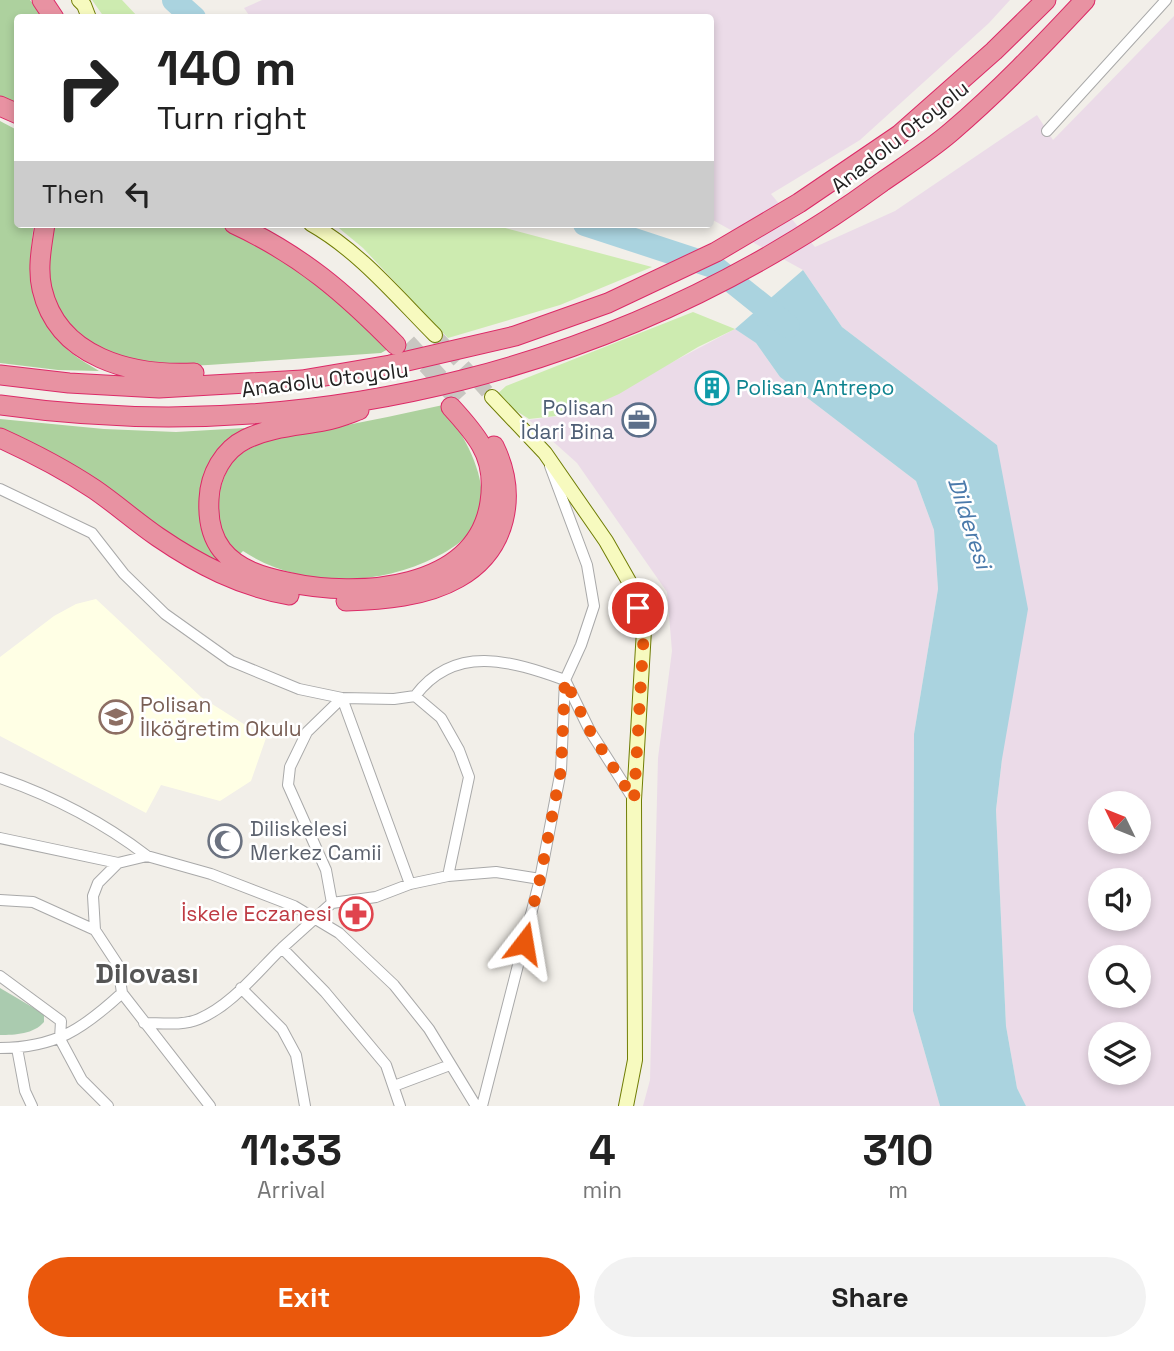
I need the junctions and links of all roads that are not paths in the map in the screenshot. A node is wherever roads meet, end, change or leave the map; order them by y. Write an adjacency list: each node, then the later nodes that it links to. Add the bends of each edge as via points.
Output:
1 (1046, 0): 10 (highway, Anadolu Otoyolu, via 899,135 799,203 716,251 608,303 515,336)
2 (1085, 0): 12 (highway, Anadolu Otoyolu, via 950,133 832,219 736,275 644,319 515,367)
3 (1166, 0): 4 (street)
4 (1047, 131)
5 (45, 228): 10 (highway, via 41,286 49,312 86,351 106,361 171,374)
6 (243, 228): 7 (highway, via 296,257 401,344 343,279)
7 (262, 228)
8 (318, 228): 9 (main road, via 368,268)
9 (435, 335)
10 (390, 365): 11 (highway, Anadolu Otoyolu, via 302,380 159,388)
11 (0, 375)
12 (407, 394): 14 (highway, Anadolu Otoyolu, via 285,412 182,416 76,415); 15 (highway, via 327,421 272,429 244,440 225,456 211,480 209,512 214,537 222,550 264,577 308,587 351,589 394,585 436,573 463,555 479,536 492,490 490,465 458,406 492,442 502,462 507,484 500,532 486,555 458,578 426,591 379,600 309,599 259,590 221,574 158,537 96,490)
13 (492, 397): 16 (main road)
14 (0, 405)
15 (0, 438)
16 (545, 453): 18 (street, via 587,565 594,606); 22 (main road, via 631,585 644,630)
17 (0, 489): 20 (street, via 92,533 164,614 231,661 299,689)
18 (565, 680): 19 (street, via 501,661 473,660 444,668); 22 (street, via 590,731); 27 (street, via 561,770)
19 (415, 696): 20 (street); 26 (street, via 441,718 469,777)
20 (342, 698): 28 (street); 30 (street, via 307,732 290,767 288,785 326,870)
21 (0, 778): 24 (street, via 115,831)
22 (634, 800): 50 (main road, via 635,1060)
23 (0, 838): 25 (street)
24 (147, 856): 25 (street); 31 (street, via 211,874)
25 (118, 863): 32 (street, via 93,896)
26 (448, 876): 27 (street, via 496,872); 28 (street)
27 (540, 879): 49 (street)
28 (410, 884): 30 (street, via 376,897)
29 (0, 900): 32 (street, via 33,902)
30 (332, 903): 31 (street)
31 (315, 918): 33 (street); 41 (street, via 339,933 394,985)
32 (95, 930): 36 (street, via 118,965)
33 (282, 948): 35 (street); 42 (street, via 386,1065)
34 (0, 976): 38 (street, via 61,1021)
35 (241, 988): 37 (street, via 197,1020); 46 (street, via 282,1029 296,1055)
36 (122, 993): 37 (street); 38 (street)
37 (144, 1023): 45 (street)
38 (60, 1038): 40 (street); 44 (street, via 82,1080)
39 (0, 1048): 40 (street)
40 (17, 1048): 43 (street)
41 (450, 1065): 42 (street); 48 (street)
42 (394, 1086): 47 (street)
43 (32, 1106)
44 (108, 1106)
45 (210, 1106)
46 (305, 1106)
47 (400, 1106)
48 (476, 1106)
49 (482, 1106)
50 (626, 1106)

